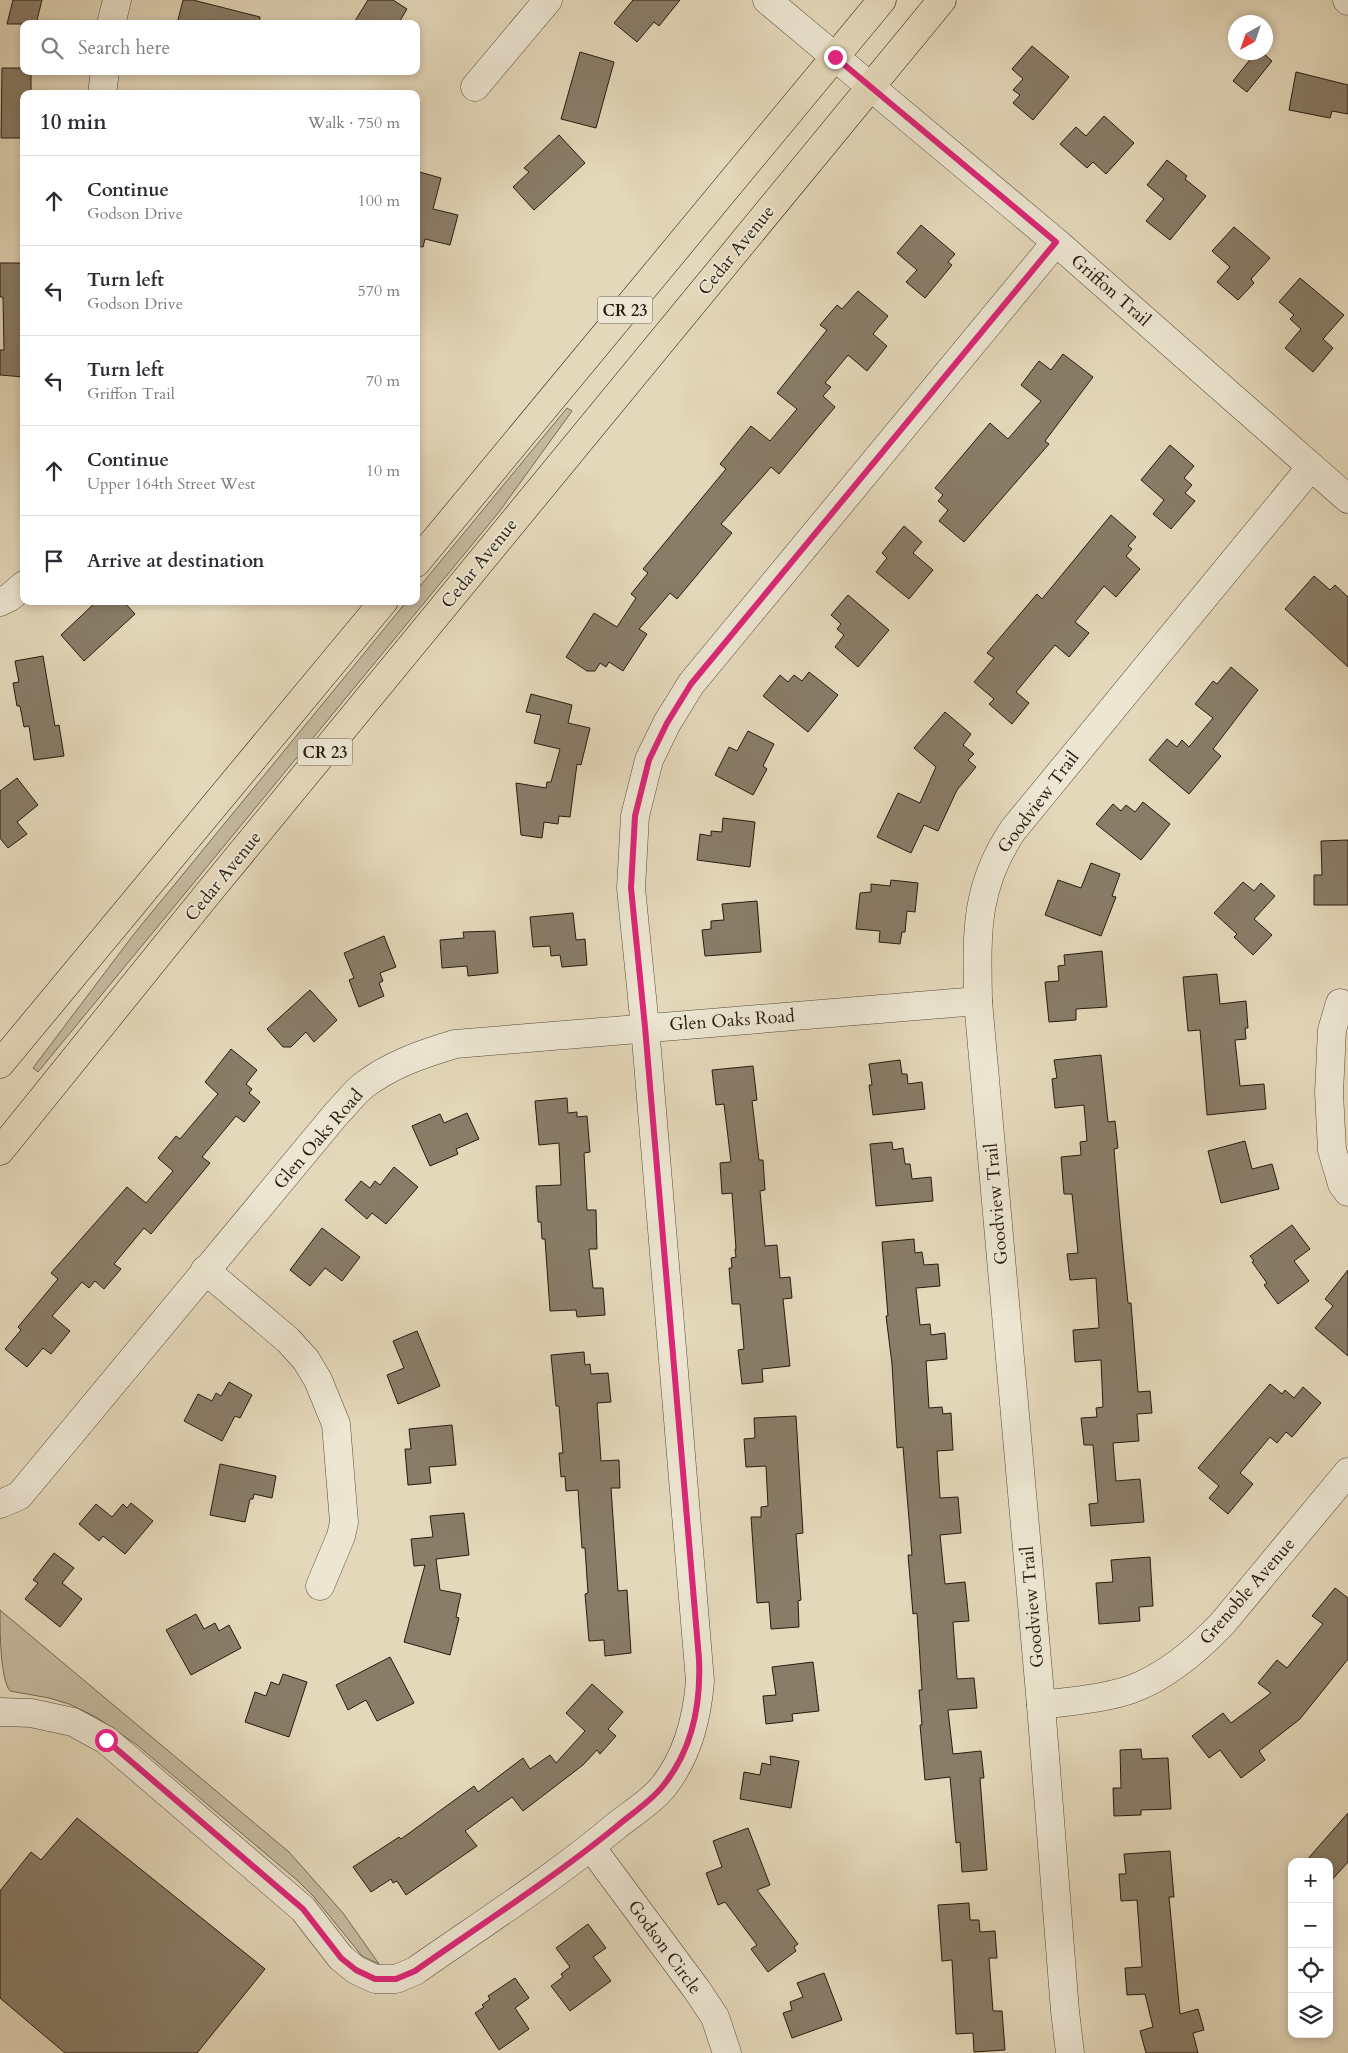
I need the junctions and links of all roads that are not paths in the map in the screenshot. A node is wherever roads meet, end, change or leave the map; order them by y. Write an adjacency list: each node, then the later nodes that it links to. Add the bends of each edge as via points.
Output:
1 (117, 0): 6 (street)
2 (548, 0): 10 (street)
3 (767, 0): 7 (street, Griffon Trail)
4 (882, 0): 7 (main road, CR 23)
5 (942, 0): 9 (main road, Cedar Avenue / CR 23)
6 (112, 20)
7 (835, 57): 9 (street, Griffon Trail); 15 (main road, CR 23)
8 (104, 75): 11 (street)
9 (870, 86): 12 (street, Griffon Trail); 23 (main road, Cedar Avenue / CR 23)
10 (475, 87)
11 (103, 90)
12 (1056, 242): 13 (street, Griffon Trail); 21 (street, via 691,684 667,723 649,760 633,833 631,888)
13 (1312, 467): 14 (street, Griffon Trail); 19 (street, Goodview Trail, via 1004,843 986,881 981,904 977,933)
14 (1348, 499)
15 (420, 558)
16 (20, 588): 17 (street)
17 (0, 602)
18 (381, 605): 22 (main road, CR 23)
19 (978, 1001): 21 (street, Glen Oaks Road); 29 (street, Goodview Trail)
20 (1340, 1003): 24 (street, via 1332,1030 1329,1093 1332,1150 1342,1184)
21 (645, 1027): 25 (street, Glen Oaks Road, via 456,1044 420,1054 390,1068 363,1086 337,1113); 31 (street, via 700,1681 698,1708 677,1765 662,1788)
22 (0, 1064)
23 (0, 1152)
24 (1348, 1192)
25 (206, 1270): 27 (street, Glen Oaks Road, via 19,1496); 28 (street, via 288,1340 306,1360 336,1424 344,1522)
26 (1348, 1472): 29 (street, Grenoble Avenue, via 1229,1617 1200,1647 1156,1677 1132,1688 1101,1697)
27 (0, 1504)
28 (320, 1586)
29 (1041, 1705): 33 (street, Goodview Trail)
30 (0, 1712): 31 (street, via 31,1713 73,1722 106,1740 303,1909 341,1958 375,1979 396,1979 415,1971)
31 (592, 1847): 32 (street, Godson Circle, via 715,2017)
32 (728, 2053)
33 (1070, 2053)

